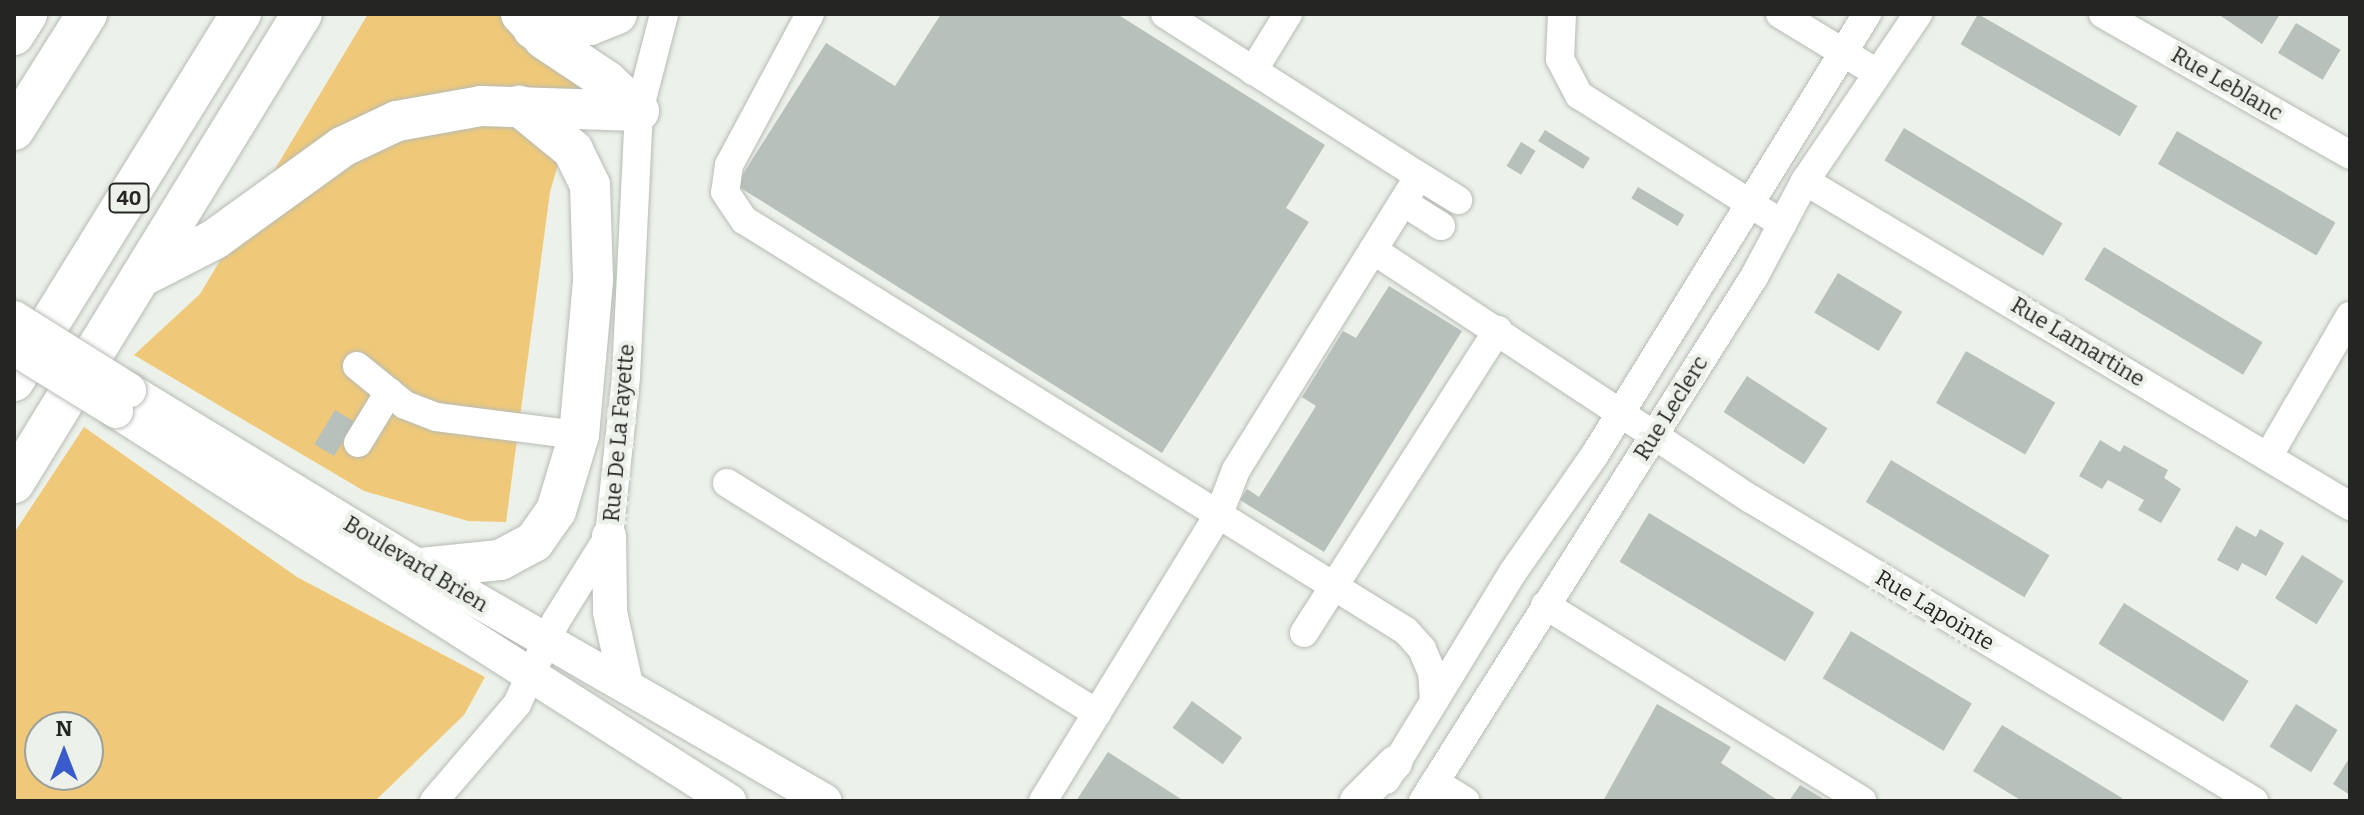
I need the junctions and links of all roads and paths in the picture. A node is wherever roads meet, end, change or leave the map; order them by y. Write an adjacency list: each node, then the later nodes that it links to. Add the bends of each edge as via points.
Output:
1 (27, 14): 16 (highway)
2 (87, 14): 22 (highway)
3 (241, 14): 38 (highway, 40)
4 (302, 14): 32 (highway)
5 (617, 14): 15 (highway, via 590,25)
6 (664, 14): 21 (street, Rue De La Fayette)
7 (810, 14): 49 (street, via 729,165 725,192 744,220)
8 (1165, 14): 18 (street)
9 (1288, 14): 18 (street)
10 (1562, 14): 28 (street, via 1560,59 1579,95)
11 (1780, 14): 17 (street)
12 (1867, 14): 17 (street, Rue Leclerc)
13 (1918, 14): 19 (street, Rue Leclerc)
14 (2103, 14): 23 (street, Rue Leblanc)
15 (527, 22): 21 (highway)
16 (14, 35)
17 (1841, 52): 19 (street); 28 (street, Rue Leclerc)
18 (1253, 71): 24 (street)
19 (1877, 73): 25 (street, Rue Leclerc)
20 (519, 106): 21 (highway); 32 (highway, via 436,111 376,130 305,172 215,239); 43 (highway, via 573,150 590,185 592,295)
21 (639, 111): 50 (street, Rue De La Fayette, via 625,388)
22 (14, 130)
23 (2350, 155)
24 (1419, 176): 26 (street); 27 (street)
25 (1805, 181): 29 (street, Rue Leclerc); 45 (street, Rue Lamartine)
26 (1458, 200)
27 (1403, 202): 30 (street); 31 (street)
28 (1746, 202): 29 (street); 41 (street, Rue Leclerc)
29 (1782, 224): 42 (street, Rue Leclerc)
30 (1441, 226)
31 (1373, 250): 35 (street, Rue Lapointe); 49 (street, via 1236,470)
32 (147, 274): 46 (highway)
33 (2350, 316): 45 (street)
34 (14, 318): 40 (main road, Boulevard Brien, bridge)
35 (1498, 330): 41 (street, Rue Lapointe); 52 (street)
36 (14, 348): 40 (main road, Boulevard Brien, bridge)
37 (357, 366): 39 (street)
38 (14, 381)
39 (389, 392): 43 (street, via 436,417); 44 (street)
40 (123, 400): 51 (main road, Boulevard Brien); 58 (main road, Boulevard Brien)
41 (1620, 411): 42 (street, Rue Lapointe); 56 (street, Rue Leclerc)
42 (1654, 434): 53 (street, Rue Leclerc); 72 (street, Rue Lapointe, via 1764,507)
43 (579, 435): 51 (highway, via 556,511 534,542 500,560)
44 (358, 443)
45 (2269, 455): 48 (street, Rue Lamartine)
46 (14, 483)
47 (727, 483): 61 (street)
48 (2350, 506)
49 (1219, 514): 52 (street); 61 (street)
50 (609, 536): 57 (street, Rue De La Fayette); 59 (main road, via 610,612)
51 (421, 568): 57 (main road, Boulevard Brien)
52 (1334, 586): 54 (street); 55 (street)
53 (1545, 605): 63 (street, Rue Leclerc); 71 (street)
54 (1406, 631): 56 (street, via 1442,640); 60 (street, via 1432,672)
55 (1304, 633)
56 (1474, 634): 60 (street, Rue Leclerc)
57 (547, 640): 58 (street, Rue De La Fayette); 59 (main road, Boulevard Brien)
58 (532, 678): 64 (street, Rue De La Fayette, via 490,740); 65 (main road, Boulevard Brien)
59 (626, 685): 66 (main road, Boulevard Brien)
60 (1434, 701): 62 (street, Rue Leclerc)
61 (1097, 713): 67 (street)
62 (1395, 763): 68 (main road); 69 (street, Rue Leclerc)
63 (1429, 792): 70 (street)
64 (434, 801)
65 (729, 801)
66 (824, 801)
67 (1043, 801)
68 (1357, 801)
69 (1373, 801)
70 (1465, 801)
71 (1862, 801)
72 (2254, 801)

